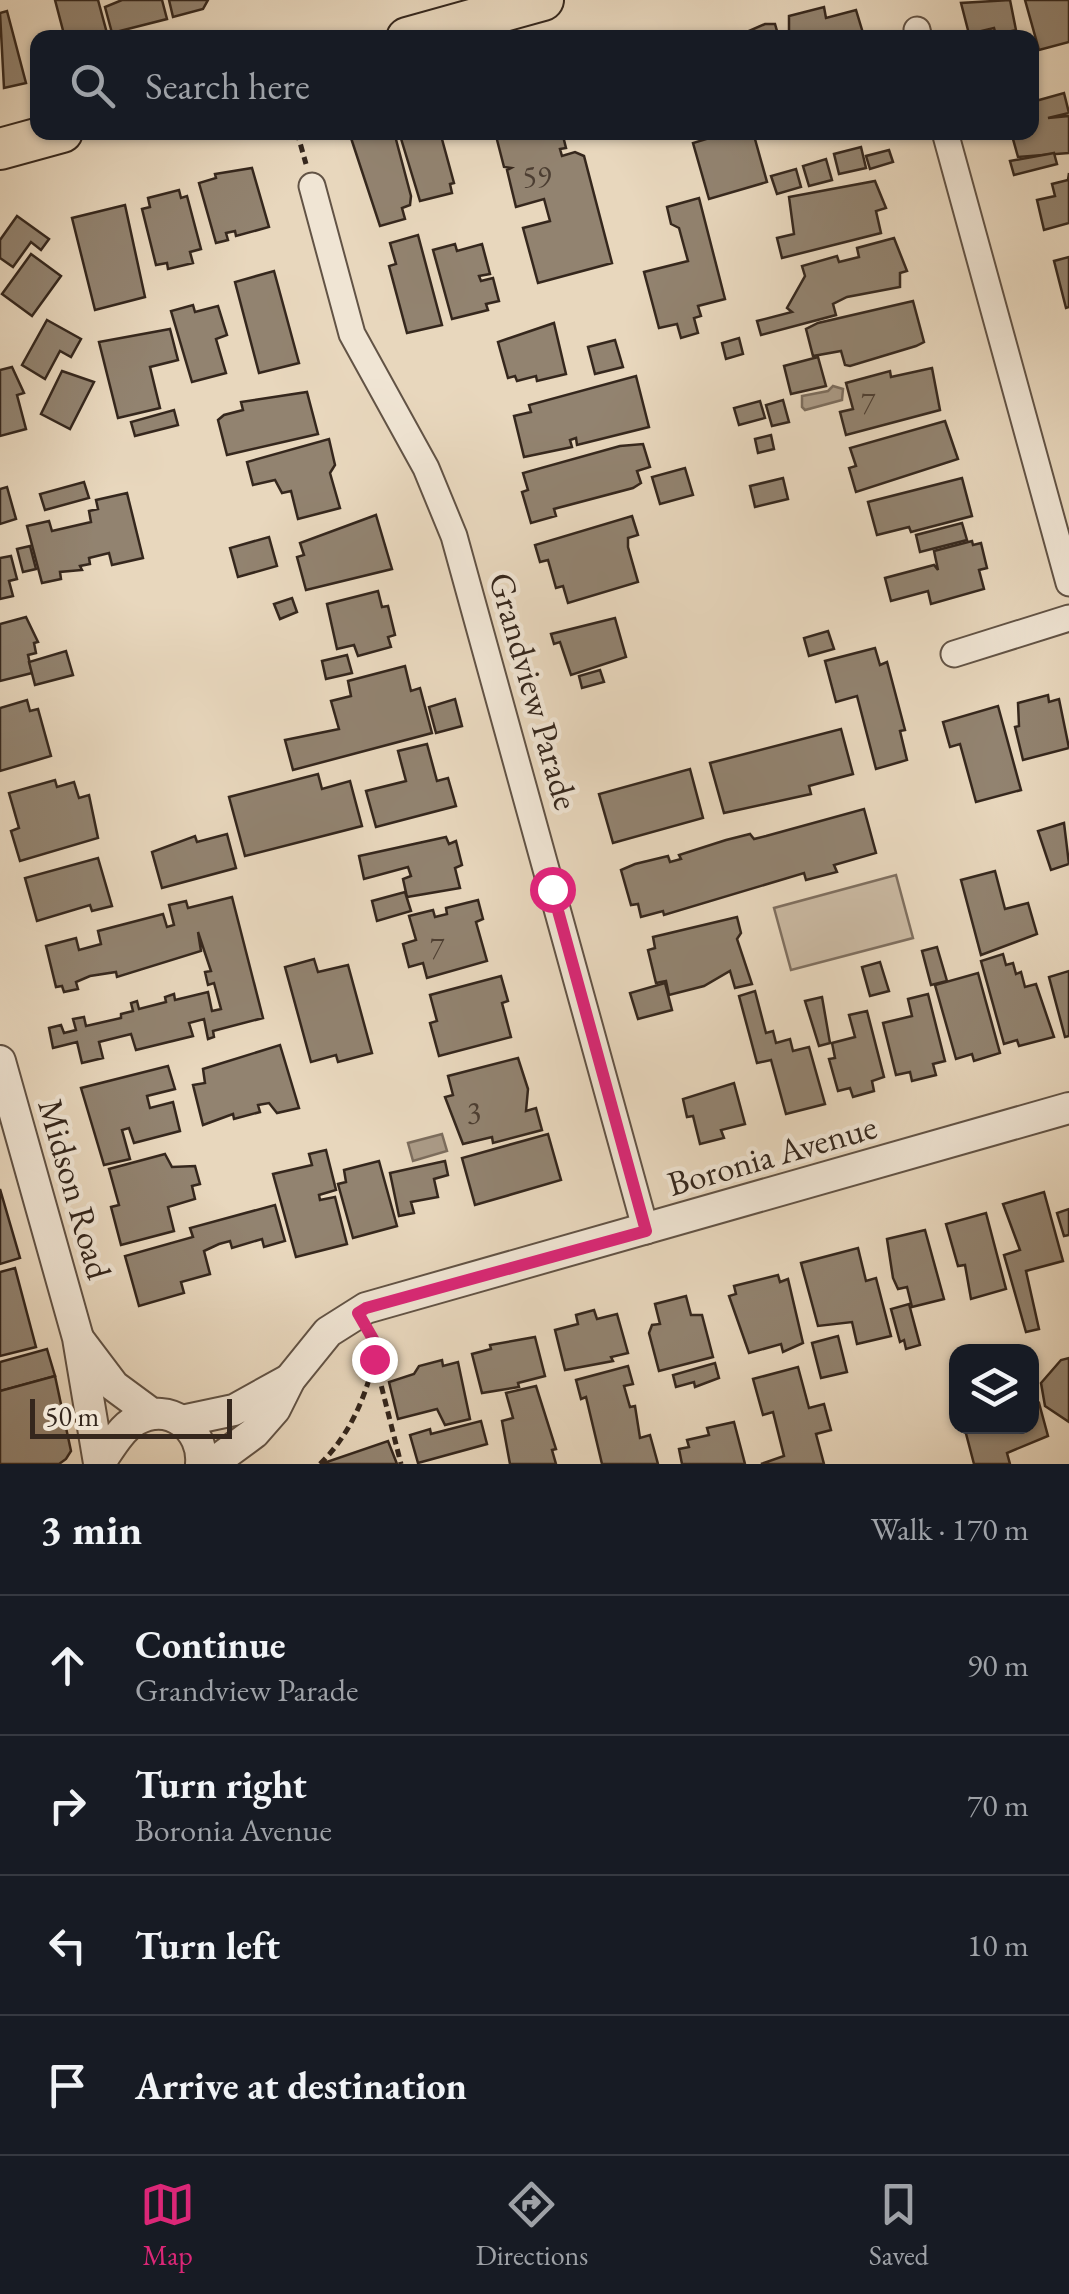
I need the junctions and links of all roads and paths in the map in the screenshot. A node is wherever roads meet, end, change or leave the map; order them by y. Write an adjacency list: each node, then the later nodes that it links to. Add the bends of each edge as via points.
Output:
1 (542, 0): 2 (main road)
2 (435, 30)
3 (34, 140): 5 (main road)
4 (947, 140): 7 (street)
5 (0, 150)
6 (312, 186): 12 (street, Grandview Parade, via 352,334 426,468 454,536)
7 (1069, 583)
8 (1069, 618): 9 (street)
9 (954, 654)
10 (1, 1067): 14 (street, Midson Road)
11 (1069, 1108): 12 (street, Boronia Avenue)
12 (646, 1231): 13 (street, Boronia Avenue)
13 (358, 1313): 15 (path, via 377,1346); 16 (street, Boronia Avenue, via 328,1332)
14 (78, 1338): 17 (street, Midson Road, via 114,1386); 18 (street, Midson Road)
15 (374, 1359): 21 (path, via 348,1430); 22 (path)
16 (290, 1379): 17 (street, Boronia Avenue, via 234,1410); 20 (street, Boronia Avenue, via 254,1434)
17 (167, 1418): 18 (street, via 124,1430); 19 (street, via 201,1444)
18 (99, 1464)
19 (200, 1464)
20 (212, 1464)
21 (320, 1464)
22 (401, 1464)

